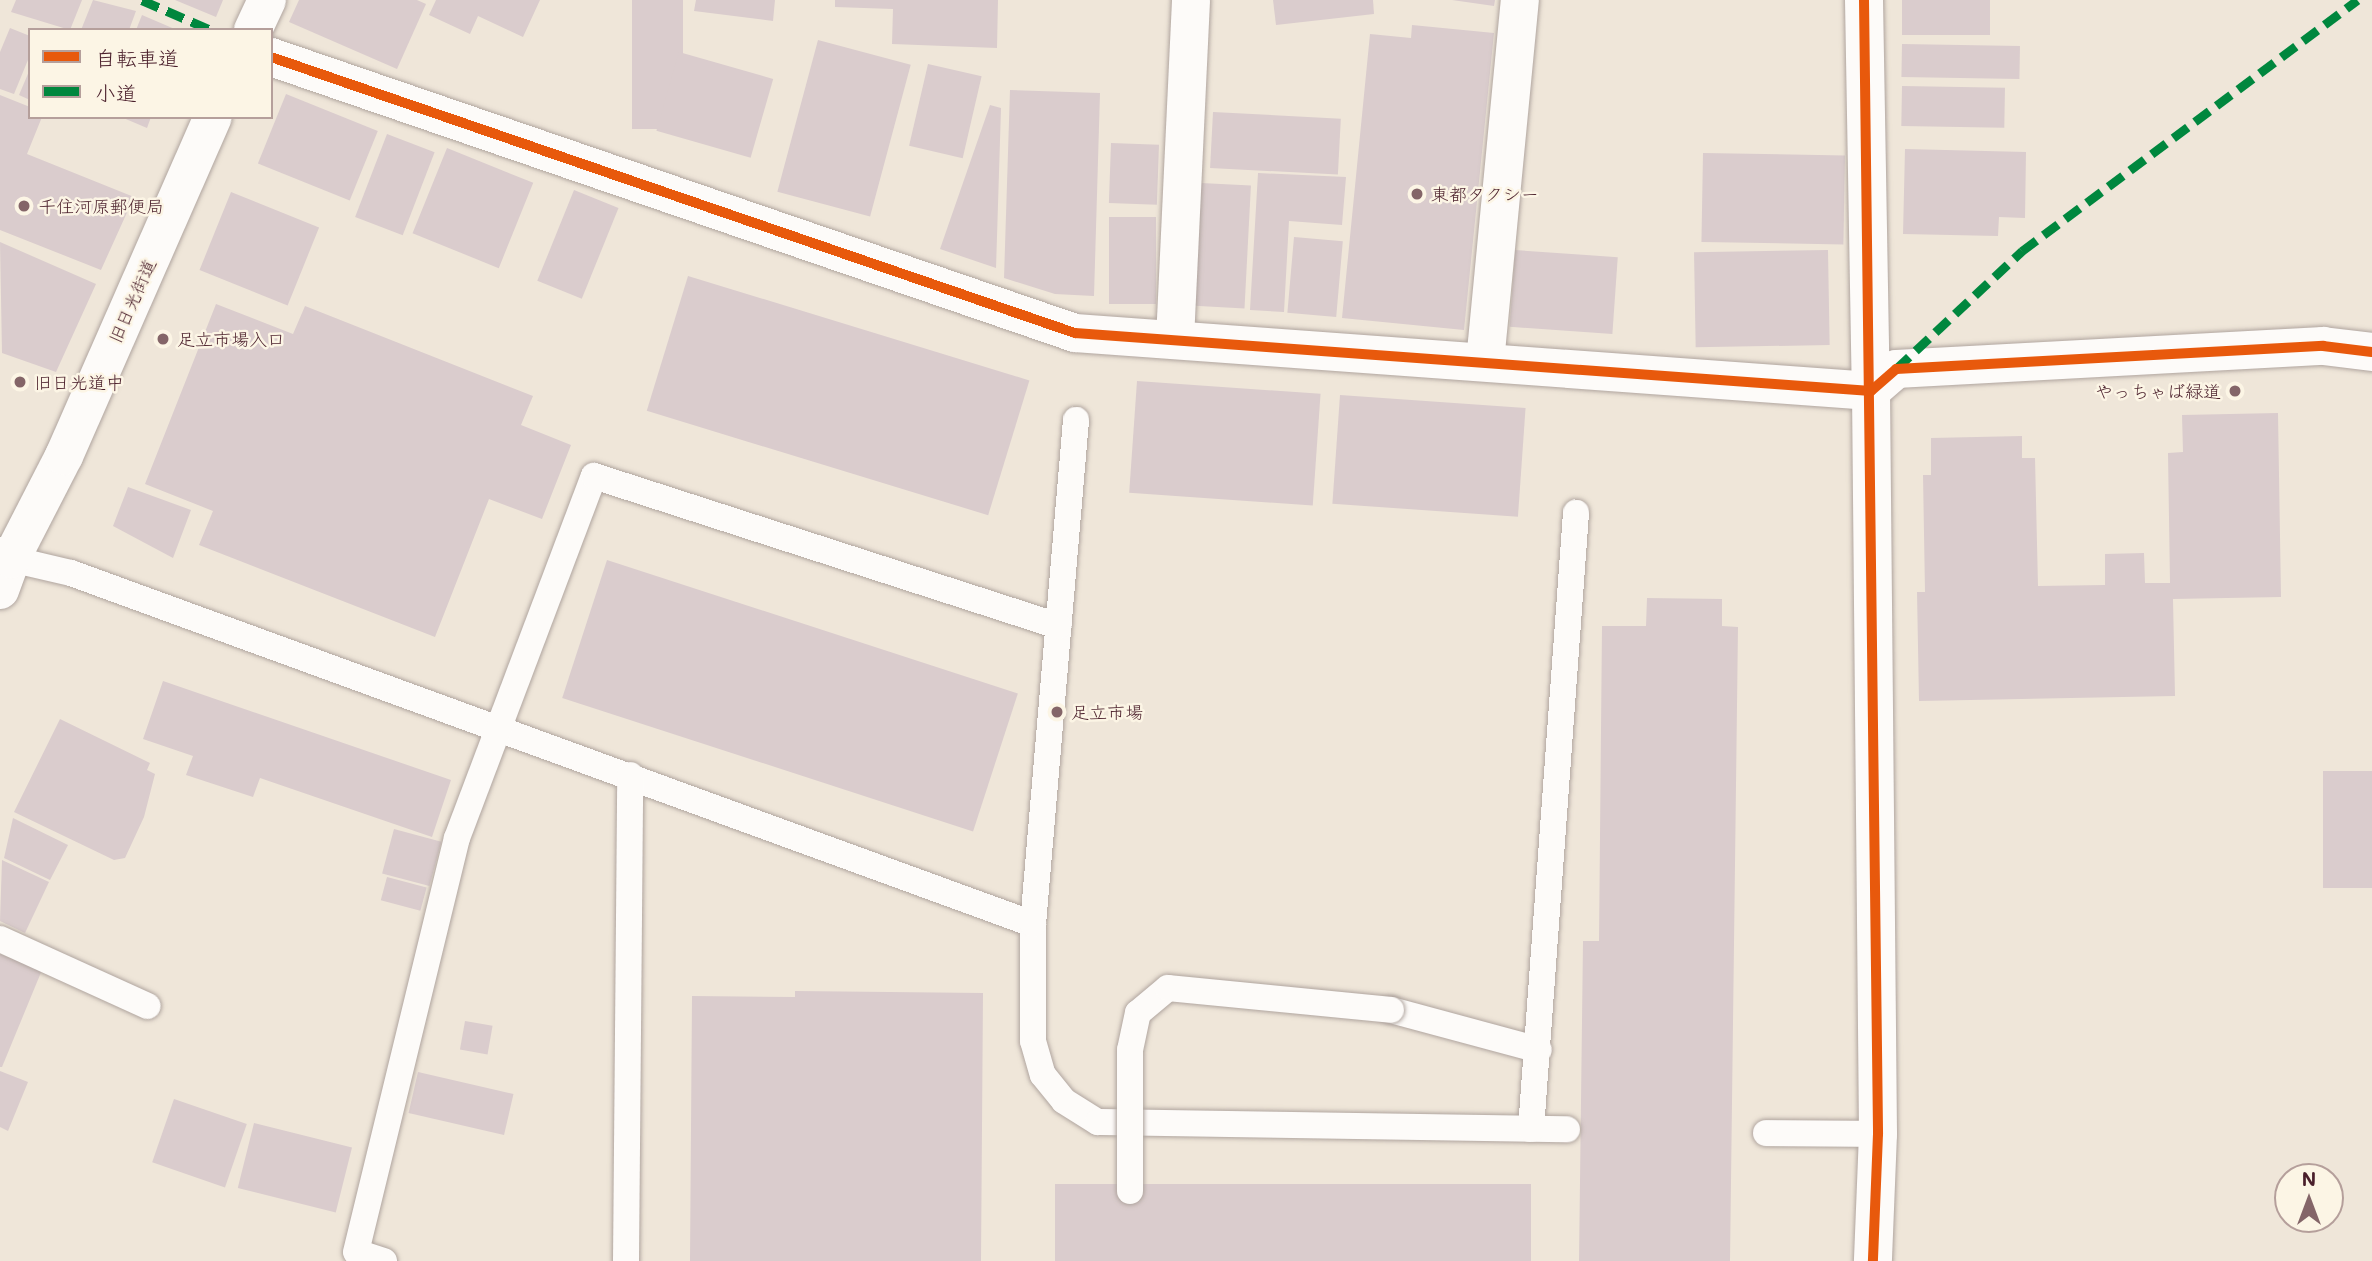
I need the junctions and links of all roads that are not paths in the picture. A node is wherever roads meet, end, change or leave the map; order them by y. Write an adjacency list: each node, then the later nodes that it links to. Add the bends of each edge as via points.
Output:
1 (267, 0): 5 (street)
2 (1191, 0): 8 (street)
3 (1520, 0): 10 (street)
4 (1864, 0): 11 (street)
5 (254, 28)
6 (273, 58): 8 (street, via 1026,320 1075,333)
7 (212, 119): 14 (street, 旧日光街道)
8 (1175, 341): 10 (street)
9 (2372, 352): 11 (street, via 2323,346 1896,369)
10 (1485, 362): 11 (street)
11 (1871, 391): 25 (street)
12 (1076, 420): 15 (lane)
13 (1576, 513): 21 (lane)
14 (4, 569): 16 (lane, via 71,573)
15 (1058, 626): 16 (lane, via 594,476); 18 (lane)
16 (495, 726): 17 (lane); 27 (lane, via 457,838 356,1252)
17 (630, 775): 18 (lane); 28 (lane)
18 (1033, 924): 22 (lane, via 1033,1041 1043,1075 1064,1101 1098,1122)
19 (0, 939): 20 (lane)
20 (148, 1006)
21 (1538, 1050): 22 (lane); 26 (lane, bridge, via 1391,1010 1168,988 1138,1013 1130,1050)
22 (1531, 1129): 23 (lane)
23 (1567, 1129)
24 (1766, 1133): 25 (lane)
25 (1878, 1133): 29 (street)
26 (1130, 1191)
27 (384, 1261)
28 (626, 1261)
29 (1874, 1261)

